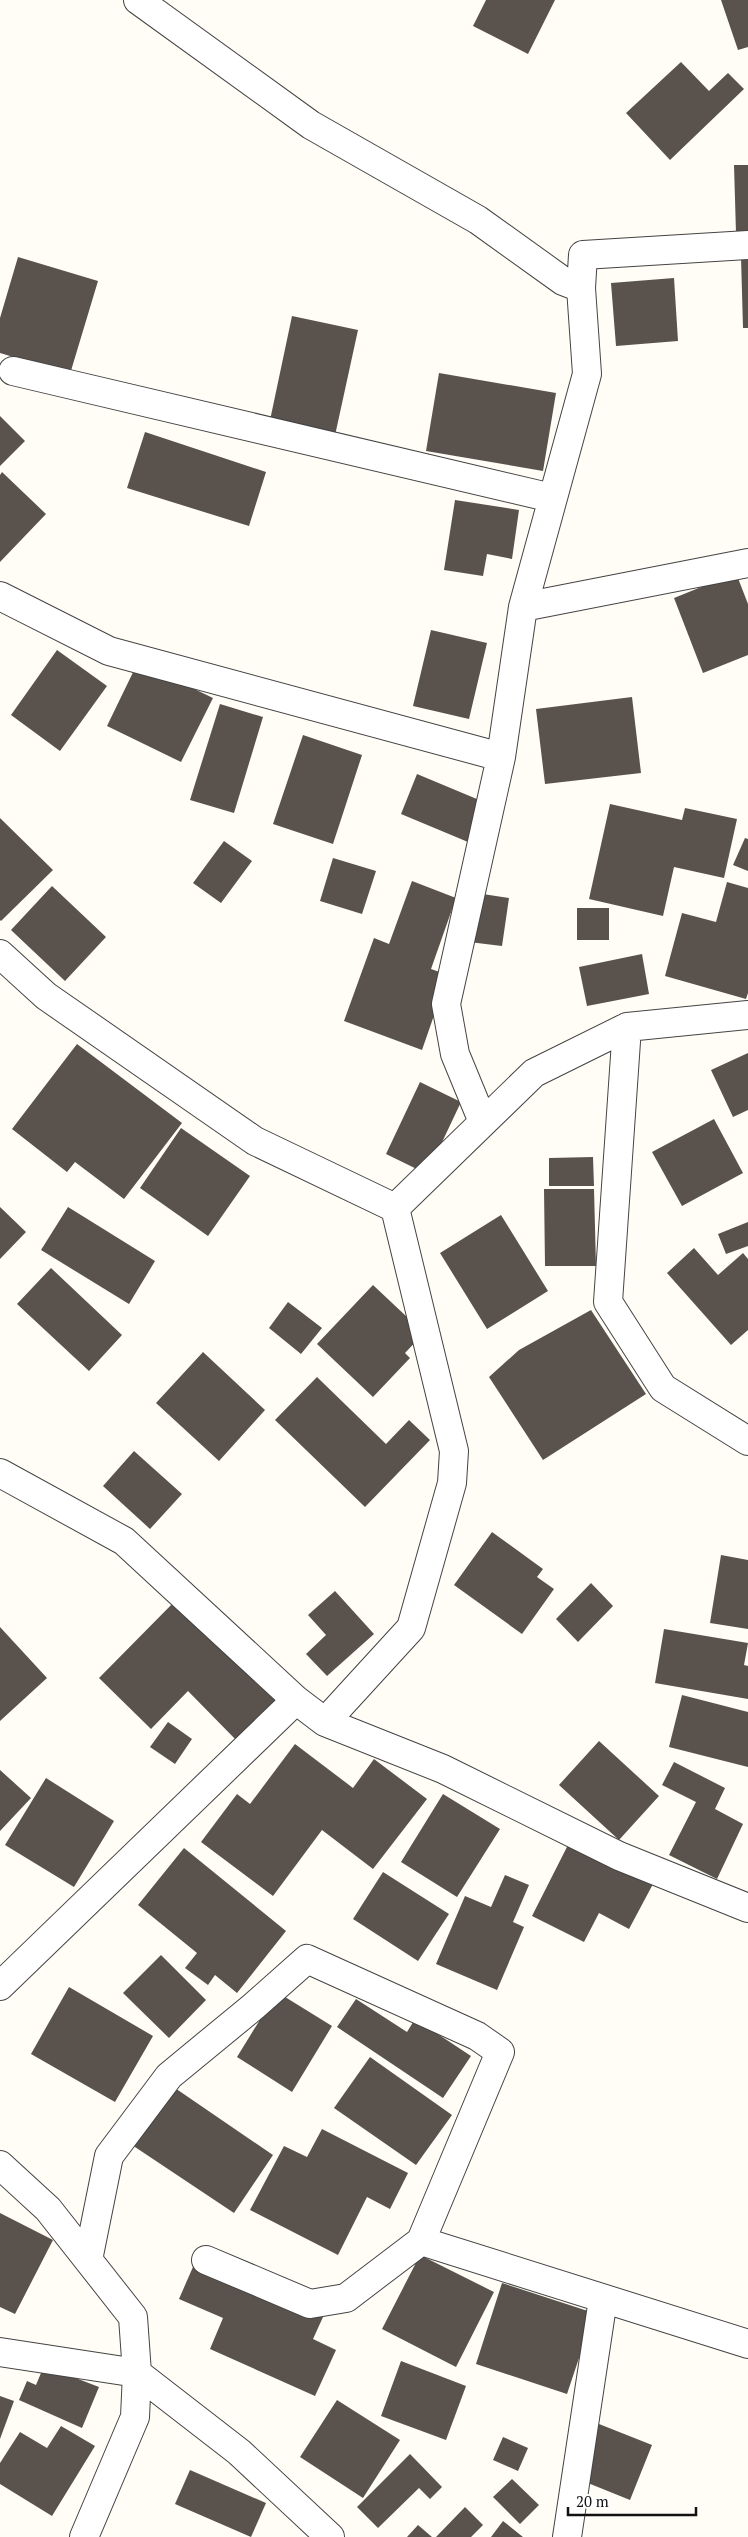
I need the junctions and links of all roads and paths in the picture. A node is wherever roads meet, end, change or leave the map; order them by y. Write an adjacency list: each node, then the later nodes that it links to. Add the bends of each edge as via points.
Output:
1 (138, 0): 3 (street, via 311,125 478,220 563,281)
2 (748, 245): 3 (street, via 583,255)
3 (582, 288): 5 (street, via 587,374)
4 (13, 371): 5 (street)
5 (552, 498): 8 (street)
6 (748, 563): 8 (street)
7 (0, 596): 9 (street, via 109,651)
8 (524, 606): 9 (street)
9 (501, 757): 13 (street, via 446,1004 455,1054)
10 (0, 954): 14 (street, via 46,996 255,1140)
11 (748, 1015): 12 (street)
12 (627, 1027): 13 (street, via 534,1073); 15 (street, via 608,1302 663,1388)
13 (483, 1122): 14 (street)
14 (395, 1208): 18 (street, via 454,1451 452,1483 410,1628)
15 (748, 1441)
16 (0, 1473): 17 (street, via 124,1541)
17 (296, 1700): 18 (street); 20 (street)
18 (325, 1722): 19 (street, via 443,1770 619,1856)
19 (748, 1908)
20 (0, 1986)
21 (0, 2165): 23 (street, via 48,2209)
22 (421, 2241): 23 (street, via 500,2052 477,2036 307,1959 169,2076 109,2156); 24 (street, via 346,2298 310,2304); 25 (street)
23 (88, 2260): 28 (street, via 133,2318)
24 (206, 2260)
25 (603, 2299): 26 (street); 31 (street)
26 (748, 2344)
27 (0, 2352): 28 (street)
28 (137, 2373): 29 (street, via 135,2417); 30 (street, via 239,2452)
29 (84, 2537)
30 (330, 2537)
31 (567, 2537)

